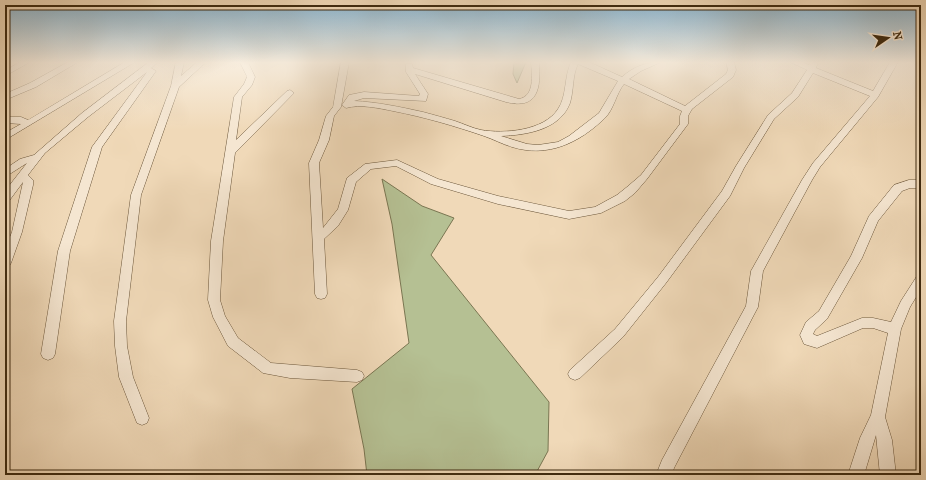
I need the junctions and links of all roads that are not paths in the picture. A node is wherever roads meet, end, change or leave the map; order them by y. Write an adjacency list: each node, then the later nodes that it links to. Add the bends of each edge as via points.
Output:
1 (35, 84): 20 (street)
2 (95, 84): 24 (street)
3 (126, 84): 28 (street, via 65,131)
4 (142, 84): 38 (street, via 97,147 64,251)
5 (248, 84): 27 (street, via 238,97)
6 (343, 84): 21 (street)
7 (419, 84): 21 (street, via 424,94 423,99 364,94 352,97)
8 (461, 84): 9 (street, via 517,101 527,99 534,93)
9 (536, 84)
10 (570, 84): 25 (street, via 566,105 552,121 535,129)
11 (620, 84): 25 (street, via 599,118 580,133 554,146 543,149 524,148)
12 (632, 84): 22 (street)
13 (718, 84): 22 (street)
14 (801, 84): 39 (street, via 795,95 771,117 726,193 662,280 619,333)
15 (852, 84): 19 (street)
16 (881, 84): 19 (street)
17 (175, 86): 42 (street, via 136,195 120,321 126,377)
18 (290, 93): 27 (street)
19 (875, 95): 43 (street, via 816,165 760,265 752,306 711,380)
20 (5, 97)
21 (342, 105): 25 (street, via 365,104 399,110); 33 (street, via 330,116 324,140 314,163)
22 (687, 110): 33 (street, via 684,124 644,177 621,198 597,210 569,215 498,200 435,182 397,163 368,166 351,180 343,210 324,234)
23 (5, 120): 24 (street, via 21,120)
24 (27, 123): 26 (street)
25 (483, 133)
26 (5, 136)
27 (230, 152): 40 (street, via 220,214 214,300 219,316 233,342 268,368 290,372)
28 (37, 157): 29 (street, via 23,161); 30 (street)
29 (5, 174)
30 (22, 176): 32 (street); 34 (street, via 28,180 28,185 17,232)
31 (921, 184): 37 (street, via 909,184 898,188 873,219 853,264 823,315 810,326 806,335 809,340 817,342 862,323)
32 (5, 198)
33 (318, 237): 36 (street)
34 (5, 263)
35 (921, 279): 37 (street, via 905,305)
36 (321, 294)
37 (895, 329): 41 (street)
38 (48, 354)
39 (575, 374)
40 (357, 376)
41 (878, 417): 44 (street, via 863,448); 45 (street, via 885,440)
42 (142, 418)
43 (664, 475)
44 (856, 475)
45 (888, 475)

